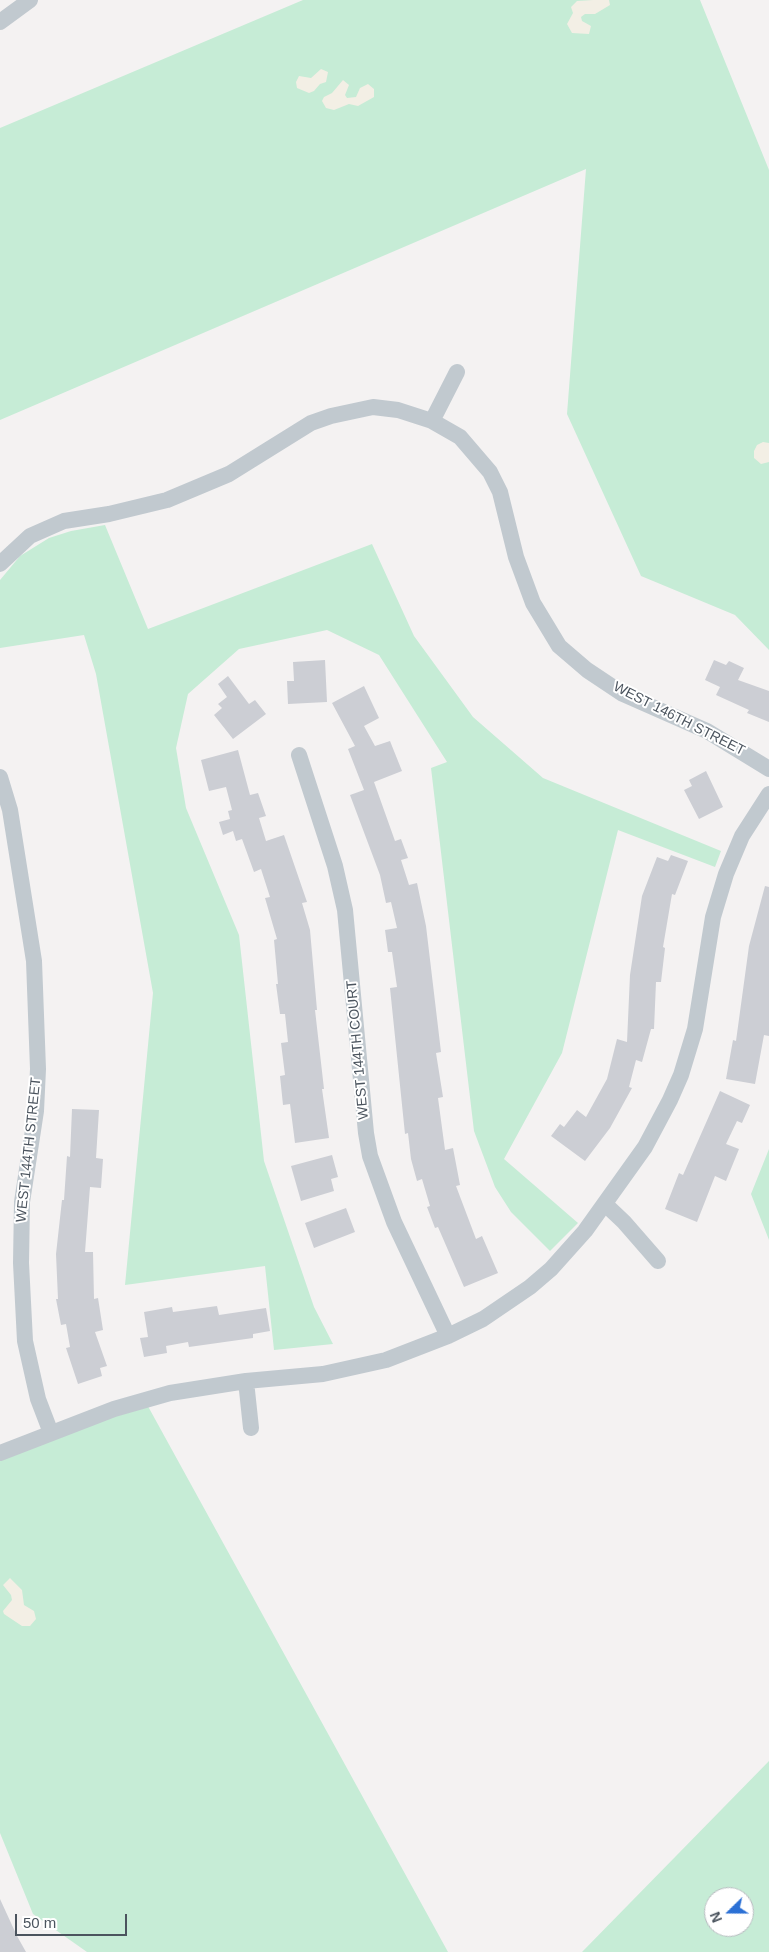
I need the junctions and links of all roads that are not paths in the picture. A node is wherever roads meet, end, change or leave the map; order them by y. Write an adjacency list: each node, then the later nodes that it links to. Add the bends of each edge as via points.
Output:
1 (30, 0): 2 (street)
2 (0, 22)
3 (457, 372): 4 (street)
4 (432, 421): 5 (street, WEST 146TH STREET, via 398,410 373,407 331,416 311,423 229,474 167,500 64,521 30,536); 7 (street, WEST 146TH STREET, via 460,438 490,472 500,492 516,557 533,603 560,646 587,670 623,694 707,731)
5 (0, 564)
6 (299, 755): 12 (street, WEST 144TH COURT, via 335,866 345,910 370,1156 394,1222)
7 (769, 769)
8 (0, 777): 15 (street, WEST 144TH STREET, via 10,810 34,961 38,1069 36,1111 22,1202 21,1263 25,1341 38,1399)
9 (769, 794): 10 (street, via 742,836 719,895 695,1029 681,1075 645,1147)
10 (605, 1204): 11 (street); 12 (street, via 568,1250 530,1287 500,1308)
11 (658, 1261)
12 (448, 1336): 13 (street, via 413,1351 356,1368)
13 (246, 1381): 14 (street); 15 (street, via 144,1399)
14 (251, 1428)
15 (51, 1433): 16 (street)
16 (0, 1454)

